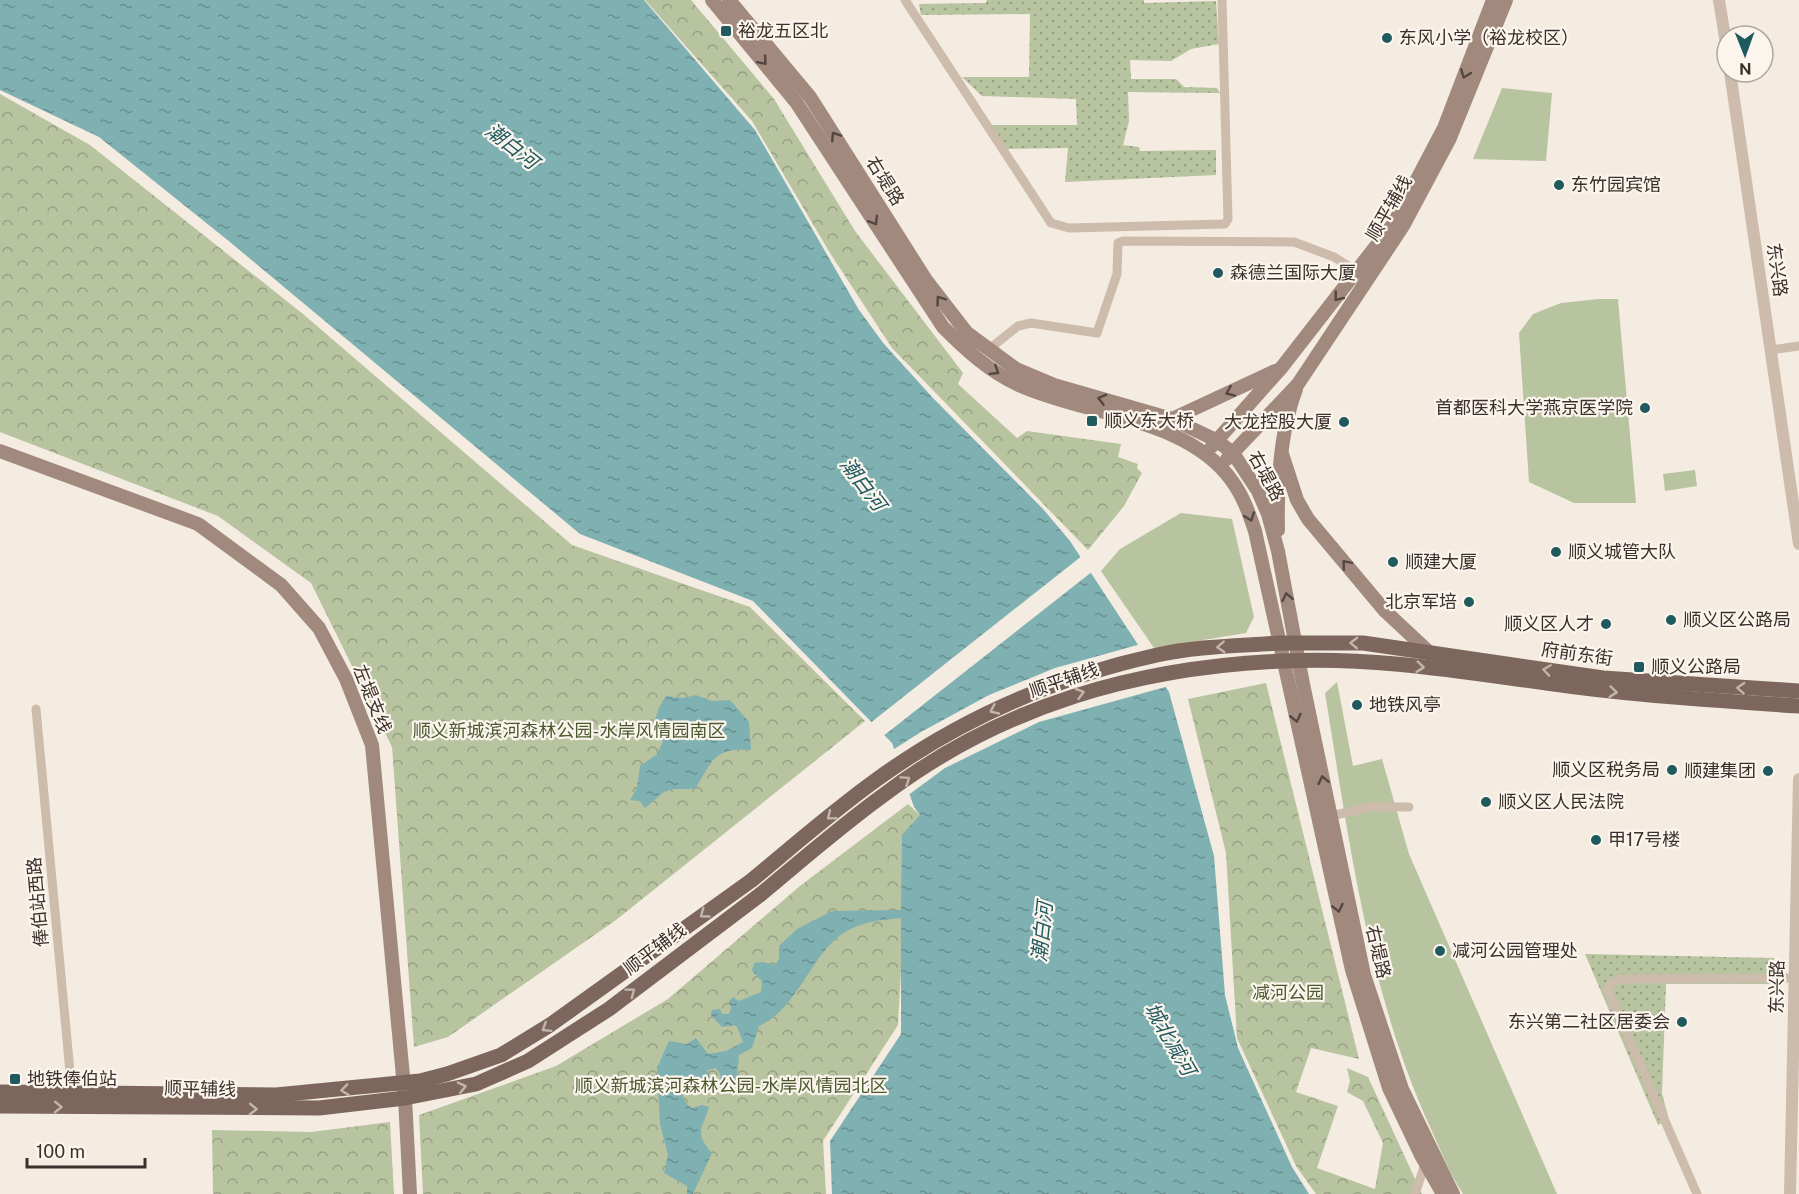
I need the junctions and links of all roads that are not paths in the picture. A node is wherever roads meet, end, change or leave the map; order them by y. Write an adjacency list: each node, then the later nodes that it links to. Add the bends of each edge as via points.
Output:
1 (712, 0): 21 (main road, 右堤路, one-way to 21, via 796,102 943,327 965,349 1017,385 1189,442)
2 (729, 0): 12 (main road, 右堤路, one-way to 2, via 950,313 810,97)
3 (904, 0): 4 (street, via 1051,223 1069,228 1225,224 1228,219)
4 (1222, 0)
5 (1493, 0): 10 (main road, 顺平辅线, one-way to 10, via 1444,128)
6 (1506, 0): 10 (main road, 顺平辅线, via 1449,140 1403,226)
7 (1719, 0): 8 (street)
8 (1723, 24)
9 (1732, 84): 13 (street, 东兴路)
10 (1363, 275): 12 (street, via 1334,257 1293,242 1123,241 1118,243 1117,274 1097,333 1031,323 1018,326); 14 (main road, 顺平辅线, one-way to 14); 15 (main road, 顺平辅线)
11 (1799, 346): 13 (street)
12 (988, 350): 16 (main road, 右堤路, one-way to 12, via 1054,385 1016,369)
13 (1771, 350): 23 (street, 东兴路)
14 (1282, 367): 16 (main road, one-way to 16); 17 (main road, 顺平辅线)
15 (1298, 384): 19 (main road, 顺平辅线); 20 (main road, via 1286,422)
16 (1173, 419): 17 (main road, 右堤路)
17 (1215, 440): 19 (main road, 右堤路); 21 (main road, 顺平辅线)
18 (0, 451): 36 (main road, 左堤支线, via 198,524 281,585 319,628 346,679 372,745)
19 (1233, 453): 22 (main road, 顺平辅线); 24 (main road, 右堤路, via 1258,491)
20 (1282, 454): 24 (main road); 27 (main road, one-way to 20, via 1385,611 1308,519 1297,500)
21 (1205, 455): 22 (main road, 右堤路)
22 (1220, 468): 26 (main road, 右堤路, one-way to 26, via 1245,502 1255,531)
23 (1799, 544)
24 (1278, 551): 25 (main road, 右堤路, one-way to 24)
25 (1296, 643): 26 (main road, 府前东街); 27 (main road, 府前东街, one-way to 25, via 1363,643); 28 (main road, 右堤路)
26 (1280, 644): 28 (main road, 右堤路); 36 (main road, 顺平辅线, one-way to 36, bridge, via 1157,655 1067,680 965,724 876,780 752,880 550,1025 501,1055 447,1074)
27 (1429, 652): 29 (main road, 府前东街, one-way to 27, via 1621,680)
28 (1291, 660): 30 (main road, 府前东街, one-way to 30, via 1398,665 1637,694); 34 (main road, 右堤路, one-way to 28); 39 (main road, 顺平辅线, one-way to 28, bridge, via 476,1084 528,1061 609,1009 761,894 885,793 1005,722 1114,683 1213,665); 42 (main road, 右堤路, one-way to 42, via 1354,979 1389,1088)
29 (1799, 691)
30 (1799, 706)
31 (36, 709): 38 (street, 俸伯站西路)
32 (1799, 779): 35 (street, 东兴路)
33 (1409, 807): 34 (street, via 1370,807)
34 (1331, 816): 46 (main road, 右堤路, via 1354,934 1375,1014 1402,1089)
35 (1797, 978): 41 (street, 东兴路); 47 (street, via 1621,979 1611,983 1608,990)
36 (403, 1082): 38 (main road, 顺平辅线, one-way to 38, via 276,1095); 39 (main road, 左堤支线)
37 (0, 1092): 38 (main road, 顺平辅线)
38 (72, 1093)
39 (405, 1098): 40 (main road, 顺平辅线, one-way to 39, via 277,1109); 43 (main road, 左堤支线)
40 (0, 1106)
41 (1796, 1109): 48 (street, 东兴路)
42 (1425, 1164): 44 (street); 45 (main road, 右堤路)
43 (410, 1194)
44 (1415, 1194)
45 (1443, 1194)
46 (1454, 1194)
47 (1697, 1194)
48 (1788, 1194)

